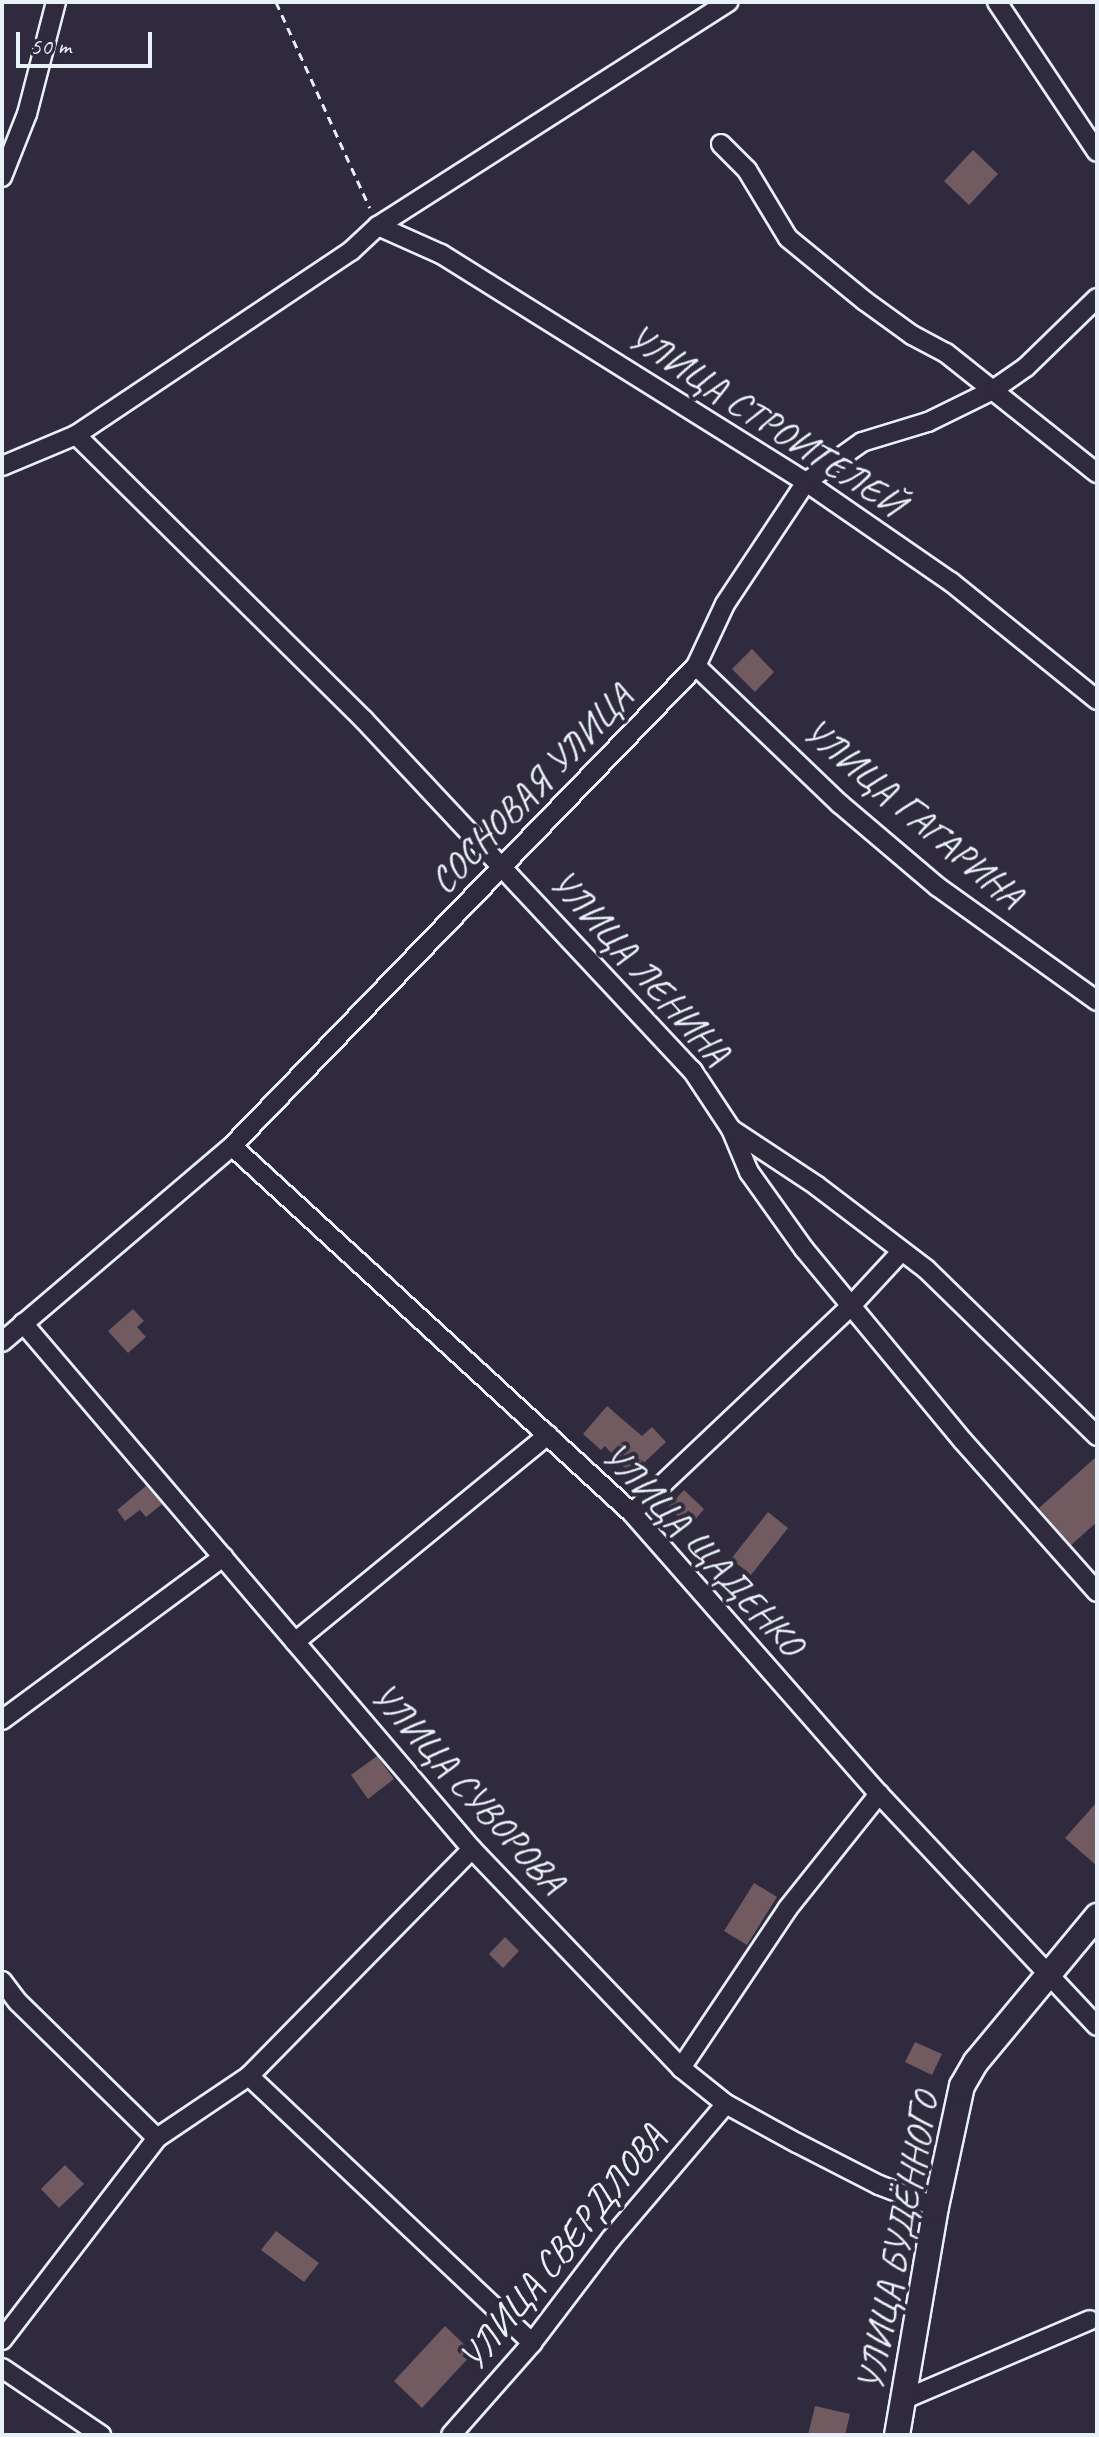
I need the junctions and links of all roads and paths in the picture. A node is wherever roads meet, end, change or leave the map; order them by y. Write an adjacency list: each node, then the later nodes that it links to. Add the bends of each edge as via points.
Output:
1 (56, 2): 7 (street, via 27,114)
2 (276, 2): 8 (path)
3 (728, 2): 8 (street)
4 (997, 2): 6 (street)
5 (721, 144): 10 (street, via 747,170 788,238 865,301)
6 (1097, 152)
7 (2, 177)
8 (378, 226): 11 (street, via 351,251); 14 (street, УЛИЦА СТРОИТЕЛЕЙ, via 441,254)
9 (1097, 298): 10 (street, СОСНОВАЯ УЛИЦА, via 1026,367)
10 (993, 390): 13 (street); 14 (street, СОСНОВАЯ УЛИЦА, via 928,422 862,442)
11 (76, 435): 12 (street); 17 (street, УЛИЦА ЛЕНИНА, via 364,720)
12 (2, 466)
13 (1097, 473)
14 (806, 482): 15 (street, СОСНОВАЯ УЛИЦА, via 725,604); 16 (street, УЛИЦА СТРОИТЕЛЕЙ, via 951,582)
15 (696, 666): 17 (street, СОСНОВАЯ УЛИЦА); 18 (street, УЛИЦА ГАГАРИНА, via 840,804 938,887)
16 (1097, 700)
17 (504, 867): 19 (street, УЛИЦА ЛЕНИНА, via 692,1070); 20 (street, СОСНОВАЯ УЛИЦА)
18 (1097, 1001)
19 (731, 1129): 21 (street, via 817,1186); 22 (street, УЛИЦА ЛЕНИНА, via 767,1199)
20 (232, 1146): 23 (street, СОСНОВАЯ УЛИЦА); 25 (street, УЛИЦА ЩАДЕНКО)
21 (901, 1252): 22 (street); 26 (street, via 952,1292)
22 (850, 1307): 27 (street); 29 (street, УЛИЦА ЛЕНИНА)
23 (23, 1323): 24 (street, СОСНОВАЯ УЛИЦА); 28 (street, УЛИЦА СУВОРОВА)
24 (2, 1342)
25 (548, 1435): 27 (street, УЛИЦА ЩАДЕНКО); 30 (street)
26 (1097, 1436)
27 (632, 1513): 32 (street, УЛИЦА ЩАДЕНКО)
28 (223, 1557): 30 (street, УЛИЦА СУВОРОВА); 31 (street)
29 (1097, 1592)
30 (295, 1642): 33 (street, УЛИЦА СУВОРОВА)
31 (2, 1720)
32 (879, 1794): 35 (street, УЛИЦА ЩАДЕНКО); 38 (street, via 788,1908)
33 (472, 1849): 38 (street, УЛИЦА СУВОРОВА); 39 (street)
34 (1097, 1916): 35 (main road, УЛИЦА БУДЁННОГО)
35 (1046, 1973): 37 (street, УЛИЦА ЩАДЕНКО); 42 (main road, УЛИЦА БУДЁННОГО, via 962,2086)
36 (2, 1981): 41 (street)
37 (1097, 2026)
38 (681, 2068): 40 (street, УЛИЦА СУВОРОВА)
39 (249, 2076): 41 (street); 45 (street)
40 (726, 2104): 42 (street, УЛИЦА СУВОРОВА, via 879,2185); 45 (street, УЛИЦА СВЕРДЛОВА, via 611,2239)
41 (157, 2138): 44 (street)
42 (936, 2207): 47 (main road, УЛИЦА БУДЁННОГО)
43 (1090, 2320): 47 (street)
44 (2, 2340)
45 (532, 2343): 49 (street, УЛИЦА СВЕРДЛОВА)
46 (2, 2368): 48 (street)
47 (905, 2399): 50 (main road, УЛИЦА БУДЁННОГО)
48 (101, 2435)
49 (451, 2435)
50 (897, 2435)

